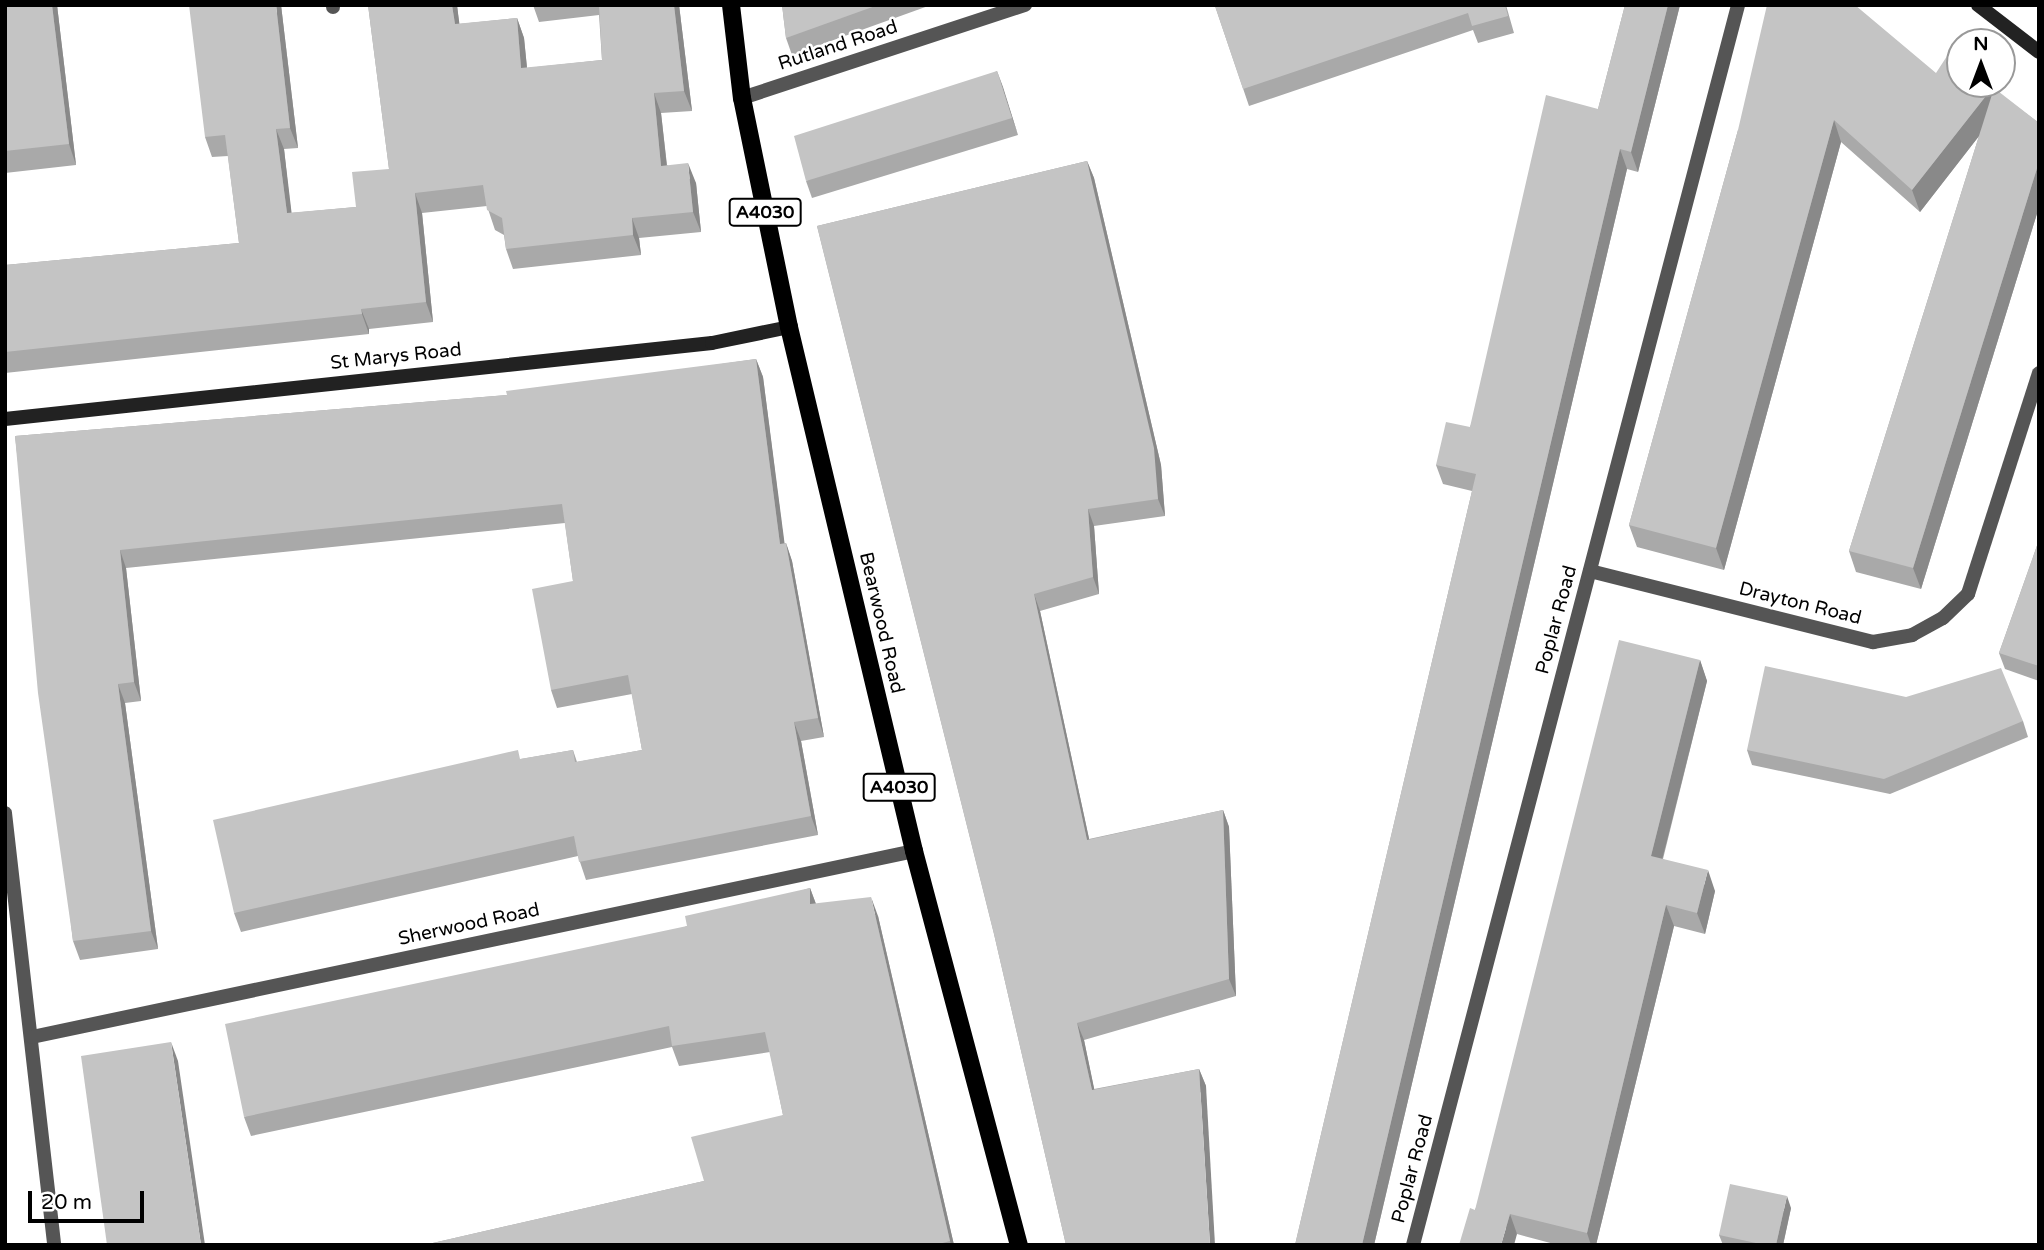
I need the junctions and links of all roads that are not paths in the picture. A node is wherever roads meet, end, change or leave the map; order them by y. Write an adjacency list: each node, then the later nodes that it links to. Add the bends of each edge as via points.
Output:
1 (731, 5): 6 (main road, Bearwood Road / A4030)
2 (1738, 5): 10 (street, Poplar Road)
3 (1978, 5): 5 (street)
4 (1021, 7): 6 (street, Rutland Road)
5 (2039, 52)
6 (742, 98): 7 (main road, Bearwood Road / A4030)
7 (789, 327): 9 (street, St Marys Road, via 712,343); 12 (main road, Bearwood Road / A4030)
8 (2039, 373): 10 (street, Drayton Road, via 1968,594 1943,618 1912,635 1873,642)
9 (5, 419)
10 (1590, 571): 16 (street, Poplar Road)
11 (5, 813): 13 (street)
12 (914, 851): 13 (street, Sherwood Road); 15 (main road, Bearwood Road / A4030)
13 (32, 1037): 14 (street)
14 (54, 1245)
15 (1019, 1245)
16 (1413, 1245)

